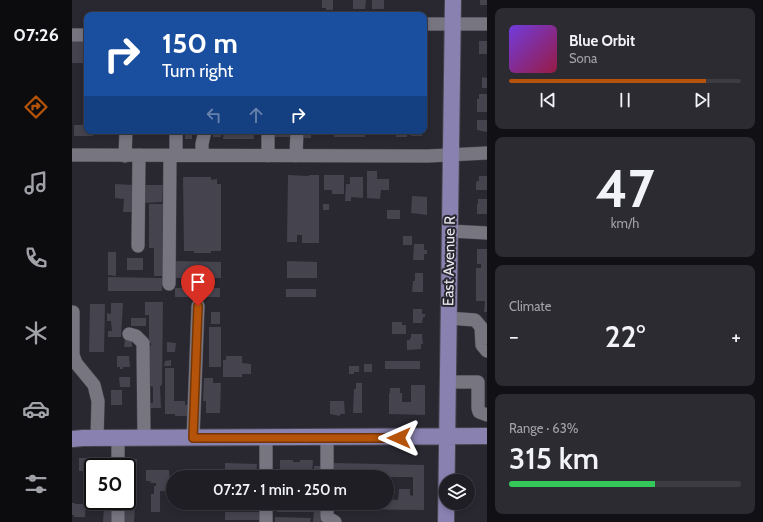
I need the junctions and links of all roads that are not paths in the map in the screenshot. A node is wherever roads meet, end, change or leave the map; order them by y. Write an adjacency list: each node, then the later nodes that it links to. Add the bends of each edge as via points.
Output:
1 (453, 0): 4 (main road, East Avenue R)
2 (427, 24): 4 (street)
3 (487, 24): 4 (street)
4 (453, 25): 16 (main road, East Avenue R)
5 (72, 35): 6 (street)
6 (84, 35)
7 (126, 134): 17 (street)
8 (176, 134): 18 (street)
9 (204, 134): 15 (street)
10 (268, 134): 19 (street)
11 (297, 134): 20 (street)
12 (487, 153): 16 (street)
13 (72, 155): 17 (street)
14 (139, 155): 17 (street); 18 (street); 23 (street)
15 (202, 155): 18 (street); 19 (street)
16 (451, 155): 20 (street); 21 (main road, East Avenue R)
17 (125, 156)
18 (173, 156): 24 (street)
19 (268, 156): 20 (street)
20 (296, 156)
21 (450, 231): 22 (street); 27 (main road, East Avenue R)
22 (487, 233)
23 (138, 246)
24 (169, 284)
25 (198, 306): 37 (street)
26 (74, 312): 34 (street, via 73,355 76,363 94,385 98,401)
27 (448, 318): 29 (street, via 475,320 481,327 482,345); 30 (main road, East Avenue R)
28 (129, 334): 36 (street, via 136,336 143,343)
29 (487, 351)
30 (447, 382): 31 (street, via 478,377 478,408 479,412); 33 (main road, East Avenue R)
31 (487, 415)
32 (487, 436): 33 (main road)
33 (446, 437): 39 (main road); 50 (main road, East Avenue R)
34 (97, 438): 35 (main road); 40 (main road)
35 (118, 438): 36 (main road); 41 (street)
36 (144, 438): 37 (main road)
37 (193, 438): 38 (main road)
38 (266, 438): 39 (main road); 42 (street)
39 (327, 438): 43 (street)
40 (72, 439)
41 (118, 458)
42 (266, 470)
43 (327, 470)
44 (118, 510): 47 (street)
45 (266, 510): 48 (street)
46 (327, 510): 49 (street, via 327,517)
47 (118, 522)
48 (266, 522)
49 (335, 522)
50 (446, 522)

